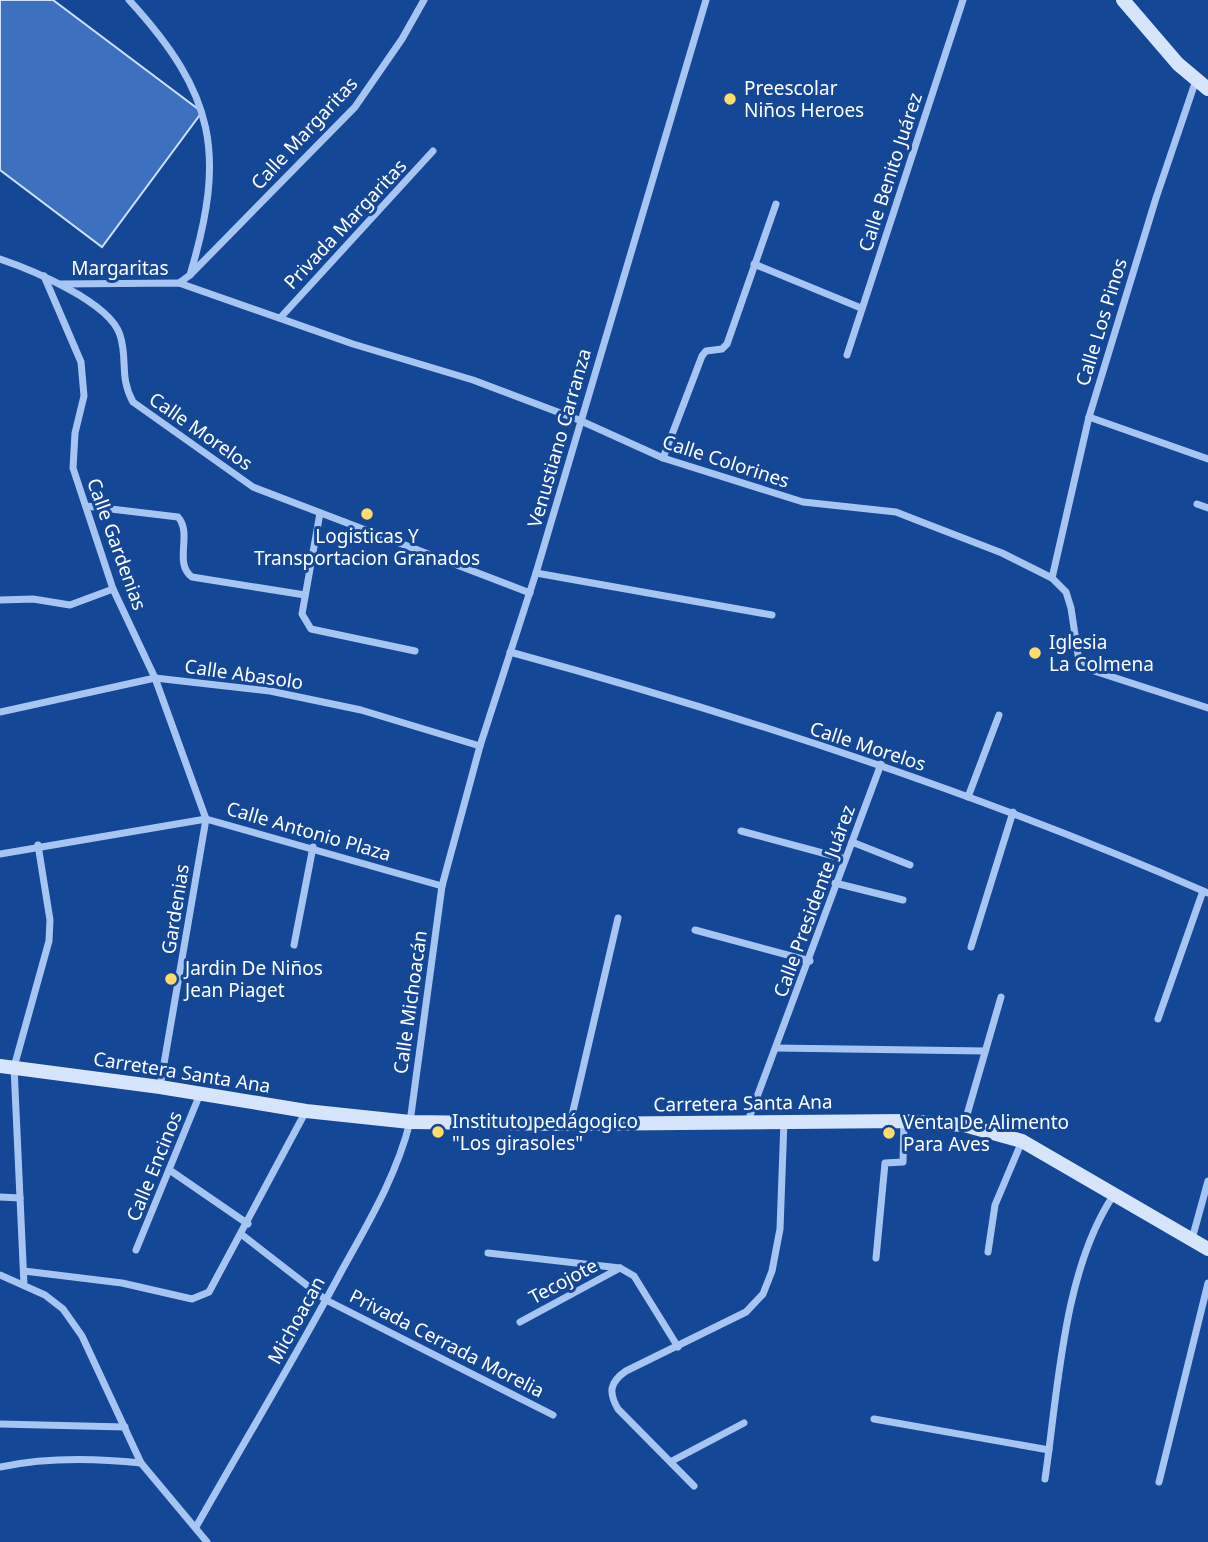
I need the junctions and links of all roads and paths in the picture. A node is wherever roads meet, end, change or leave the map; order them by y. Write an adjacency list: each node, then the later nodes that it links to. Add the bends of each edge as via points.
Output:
1 (129, 0): 11 (street, via 167,49 207,122 211,179)
2 (424, 0): 11 (street, Calle Margaritas, via 355,107)
3 (706, 0): 19 (street, Venustiano Carranza)
4 (963, 0): 15 (street, Calle Benito Juárez)
5 (1124, 0): 6 (main road)
6 (1202, 85): 18 (street, Calle Los Pinos, via 1156,198)
7 (433, 151): 16 (street, Privada Margaritas)
8 (776, 204): 10 (street)
9 (0, 259): 12 (street, Calle Morelos)
10 (754, 264): 15 (street); 20 (street, via 727,344 702,356)
11 (190, 275): 13 (street, Calle Margaritas)
12 (44, 276): 14 (street, Calle Morelos); 23 (street, Calle Gardenias, via 81,362 84,396 73,468)
13 (180, 283): 14 (street, Margaritas); 16 (street, Calle Colorines)
14 (61, 284): 25 (street, Calle Morelos, via 106,316 120,332 124,386 133,402 232,475)
15 (862, 308): 17 (street, Calle Benito Juárez)
16 (281, 317): 19 (street, Calle Colorines)
17 (847, 355)
18 (1089, 416): 21 (street); 27 (street, Calle Los Pinos)
19 (579, 420): 20 (street, Calle Colorines); 26 (street, Venustiano Carranza)
20 (663, 458): 27 (street, Calle Colorines, via 803,502 896,512 1002,552)
21 (1208, 459)
22 (1197, 503): 24 (street)
23 (86, 506): 28 (street, Calle Gardenias); 30 (street, via 178,517 184,526 184,567 192,578)
24 (1208, 508)
25 (320, 513): 29 (street, Calle Morelos); 30 (street)
26 (536, 573): 29 (street, Venustiano Carranza); 32 (street)
27 (1052, 578): 36 (street, Calle Colorines, via 1066,592 1078,655 1091,670)
28 (113, 589): 31 (street, via 70,605); 35 (street, Calle Gardenias)
29 (530, 593): 34 (street, Venustiano Carranza)
30 (305, 595): 33 (street, via 303,618 311,629)
31 (0, 600)
32 (772, 615)
33 (415, 651)
34 (510, 652): 39 (street, Venustiano Carranza); 40 (street, Calle Morelos, via 663,694)
35 (155, 678): 37 (street, Calle Abasolo); 39 (street, Calle Abasolo, via 270,691 361,710); 43 (street, Calle Gardenias)
36 (1208, 708)
37 (0, 712)
38 (999, 715): 41 (street)
39 (480, 746): 52 (street, Venustiano Carranza)
40 (881, 764): 41 (street, Calle Morelos); 45 (street, Calle Presidente Juárez)
41 (968, 797): 42 (street, Calle Morelos)
42 (1013, 812): 53 (street, Calle Morelos); 58 (street)
43 (206, 819): 46 (street, Calle Antonio Plaza); 47 (street, Calle Antonio Plaza); 65 (street, Gardenias)
44 (741, 831): 49 (street)
45 (852, 842): 49 (street, Calle Presidente Juárez); 50 (street)
46 (38, 845): 48 (street, Calle Antonio Plaza); 64 (street, via 49,941)
47 (313, 847): 52 (street, Calle Antonio Plaza); 57 (street)
48 (0, 854)
49 (845, 859): 51 (street, Calle Presidente Juárez)
50 (910, 865)
51 (835, 883): 54 (street); 59 (street, Calle Presidente Juárez)
52 (443, 886): 71 (street, Calle Michoacán)
53 (1205, 892): 61 (street)
54 (903, 900)
55 (618, 918): 72 (street)
56 (695, 930): 59 (street)
57 (294, 946)
58 (971, 947)
59 (810, 961): 62 (street, Calle Presidente Juárez)
60 (1001, 997): 63 (street)
61 (1158, 1019)
62 (776, 1048): 63 (street); 68 (street, Calle Presidente Juárez)
63 (985, 1051): 73 (street)
64 (7, 1066): 65 (main road, Carretera Santa Ana); 79 (street)
65 (160, 1087): 66 (main road, Carretera Santa Ana)
66 (200, 1094): 67 (main road, Carretera Santa Ana); 75 (street, Calle Encinos)
67 (306, 1111): 71 (main road, Carretera Santa Ana); 80 (street)
68 (748, 1121): 69 (main road, Carretera Santa Ana); 72 (main road, Carretera Santa Ana)
69 (784, 1121): 70 (main road, Carretera Santa Ana); 95 (street, via 780,1229 763,1294 746,1312)
70 (904, 1121): 73 (main road, Carretera Santa Ana); 87 (street, via 903,1163 886,1163)
71 (410, 1122): 72 (main road, Carretera Santa Ana); 93 (street, Michoacan, via 390,1181)
72 (570, 1124)
73 (964, 1125): 74 (main road, Carretera Santa Ana)
74 (1022, 1142): 77 (main road, Carretera Santa Ana); 85 (street, via 995,1205)
75 (170, 1171): 80 (street); 84 (street, Calle Encinos)
76 (1208, 1181): 82 (street)
77 (1113, 1196): 82 (main road, Carretera Santa Ana); 101 (street, via 1088,1240 1072,1303)
78 (0, 1197): 79 (street)
79 (20, 1198): 89 (street)
80 (248, 1224): 81 (street)
81 (241, 1234): 89 (street, via 209,1292 192,1299 122,1283); 93 (street, Privada Cerrada Morelia)
82 (1192, 1240): 83 (main road, Carretera Santa Ana)
83 (1208, 1249)
84 (136, 1250)
85 (988, 1252)
86 (488, 1254): 88 (street)
87 (876, 1258)
88 (620, 1268): 94 (street, Tecojote); 95 (street, via 634,1276)
89 (24, 1271): 92 (street)
90 (0, 1275): 92 (street)
91 (1208, 1283): 106 (street)
92 (24, 1285): 100 (street, via 63,1309 82,1336)
93 (326, 1300): 96 (street, Privada Cerrada Morelia); 108 (street, Michoacan)
94 (520, 1322)
95 (678, 1347): 102 (street, via 626,1371 611,1387 618,1409)
96 (553, 1415)
97 (874, 1419): 101 (street)
98 (744, 1423): 102 (street)
99 (0, 1424): 100 (street)
100 (125, 1427): 103 (street)
101 (1049, 1450): 105 (street)
102 (672, 1461): 107 (street)
103 (141, 1463): 104 (street, via 98,1458); 108 (street)
104 (0, 1467)
105 (1045, 1479)
106 (1159, 1482)
107 (694, 1486)
108 (196, 1527): 109 (street)
109 (207, 1542)

